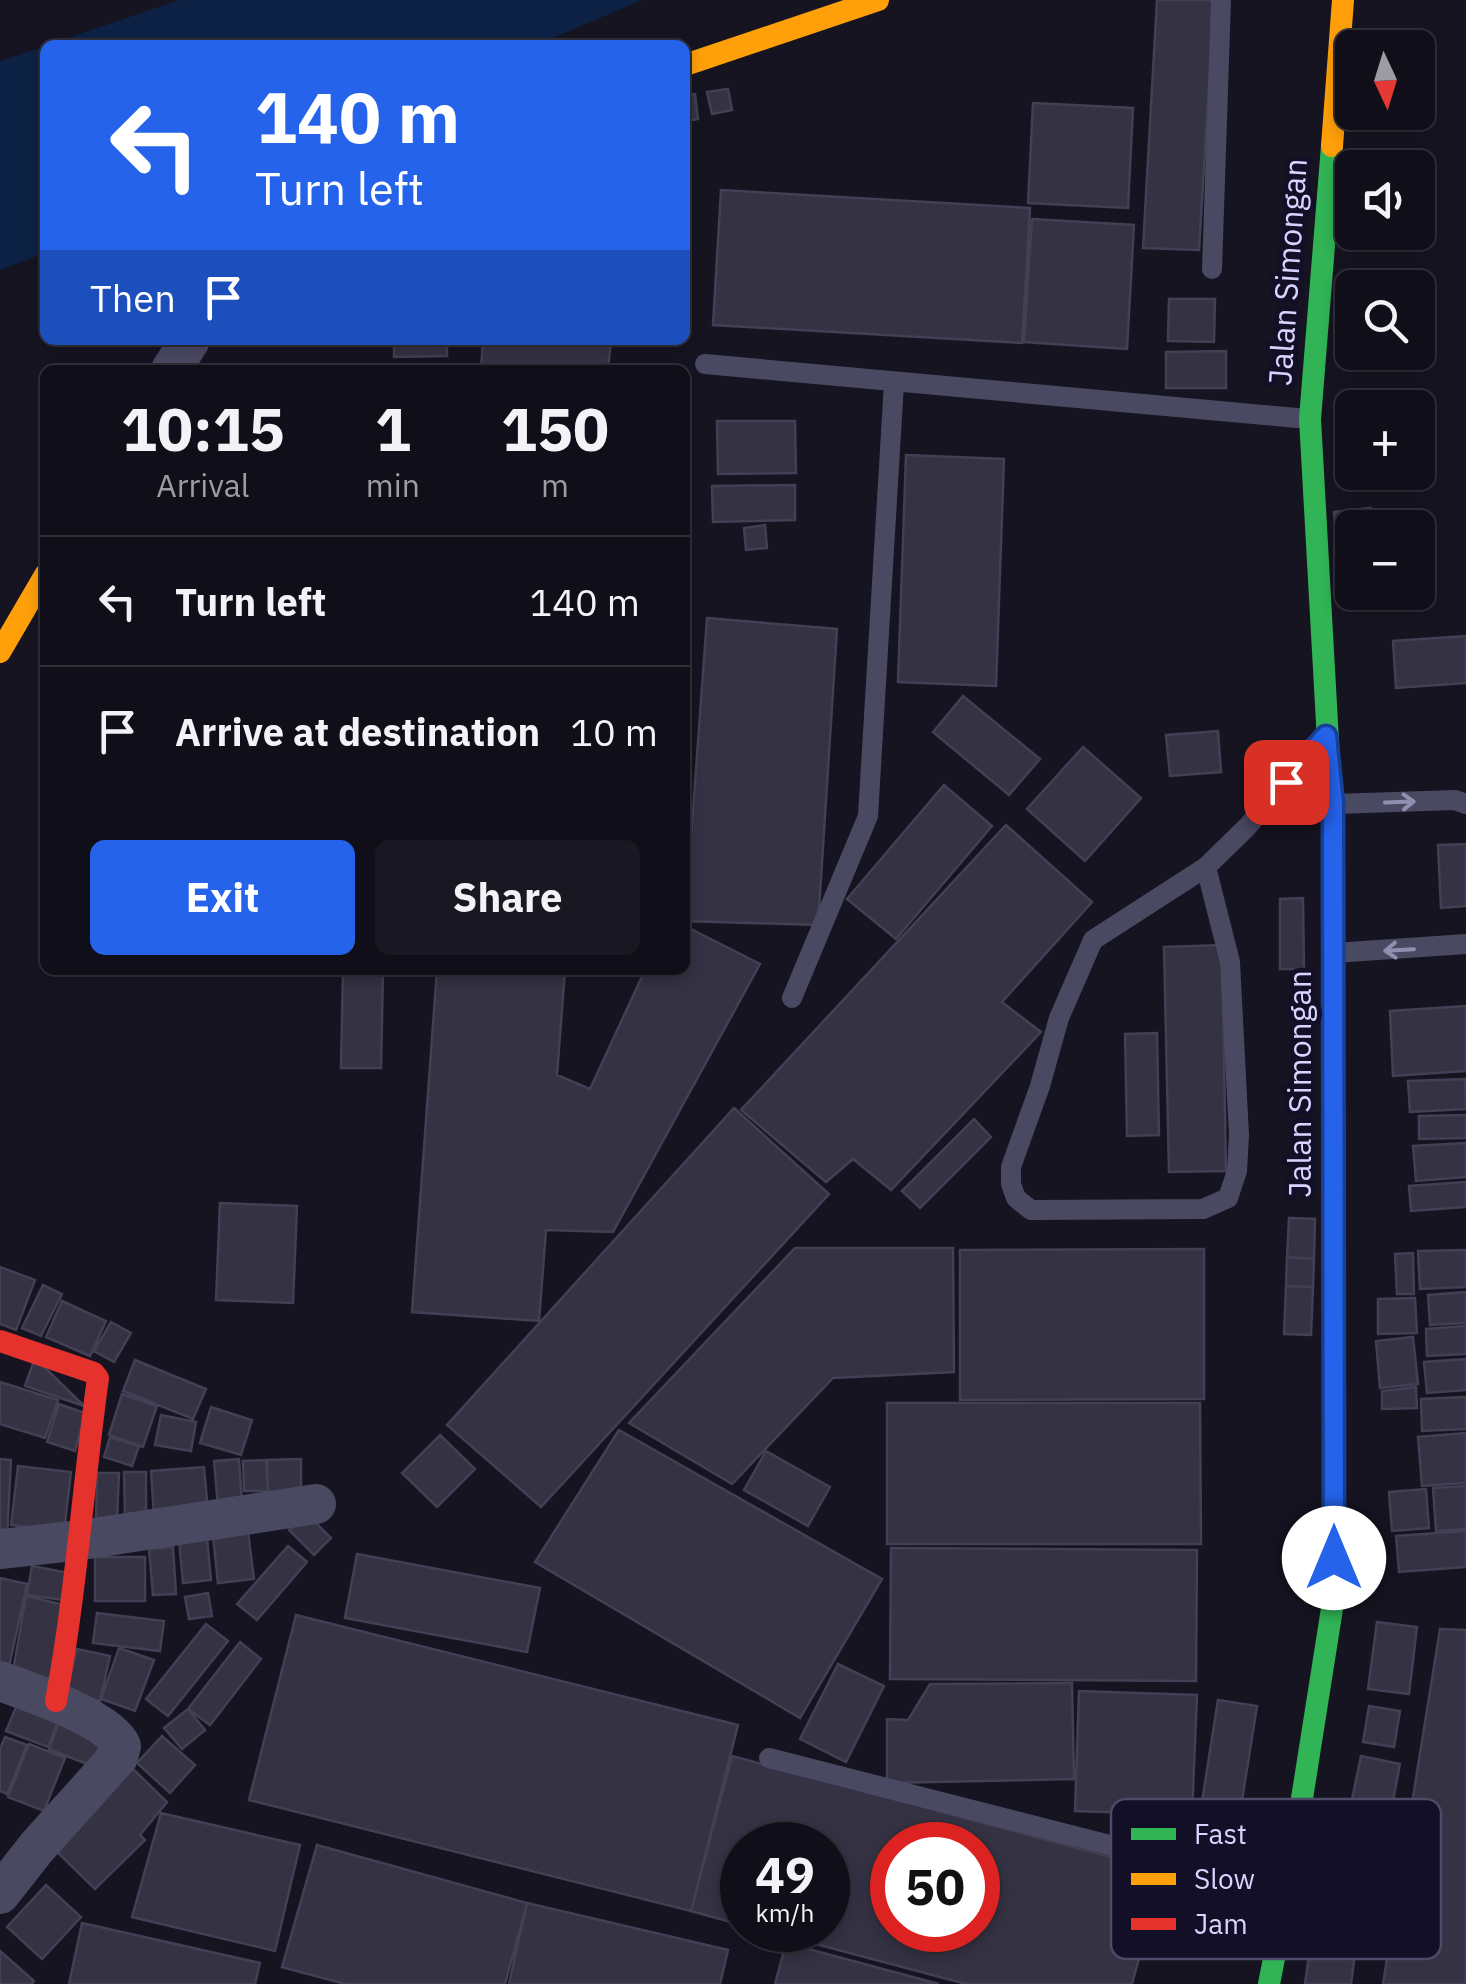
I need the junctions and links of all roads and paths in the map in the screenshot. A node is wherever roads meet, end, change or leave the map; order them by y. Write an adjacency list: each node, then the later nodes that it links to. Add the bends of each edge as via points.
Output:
1 (878, 0): 4 (main road)
2 (1220, 0): 5 (lane)
3 (1343, 0): 8 (main road, Jalan Simongan)
4 (690, 62)
5 (1212, 269)
6 (705, 364): 7 (lane)
7 (894, 383): 8 (lane); 17 (lane, via 868,816)
8 (1310, 419): 11 (main road, Jalan Simongan)
9 (40, 584): 10 (main road)
10 (0, 652)
11 (1326, 736): 12 (main road, Jalan Simongan); 14 (lane)
12 (1333, 804): 13 (lane, one-way to 13); 16 (main road, Jalan Simongan)
13 (1466, 804)
14 (1206, 867): 14 (lane, via 1094,940 1059,1018 1011,1167 1016,1198 1031,1210 1203,1209 1228,1198 1240,1135 1230,962)
15 (1466, 944): 16 (lane, one-way to 16)
16 (1332, 954): 25 (main road, Jalan Simongan, via 1334,1596)
17 (792, 998)
18 (0, 1341): 20 (main road, via 98,1378)
19 (316, 1504): 20 (street)
20 (80, 1540): 21 (street); 23 (main road)
21 (0, 1549)
22 (0, 1681): 23 (street)
23 (56, 1701): 27 (street, via 118,1738 118,1757)
24 (770, 1758): 26 (lane)
25 (1302, 1799)
26 (1111, 1843)
27 (0, 1894)
28 (1274, 1959): 29 (main road, Jalan Simongan)
29 (1269, 1984)

